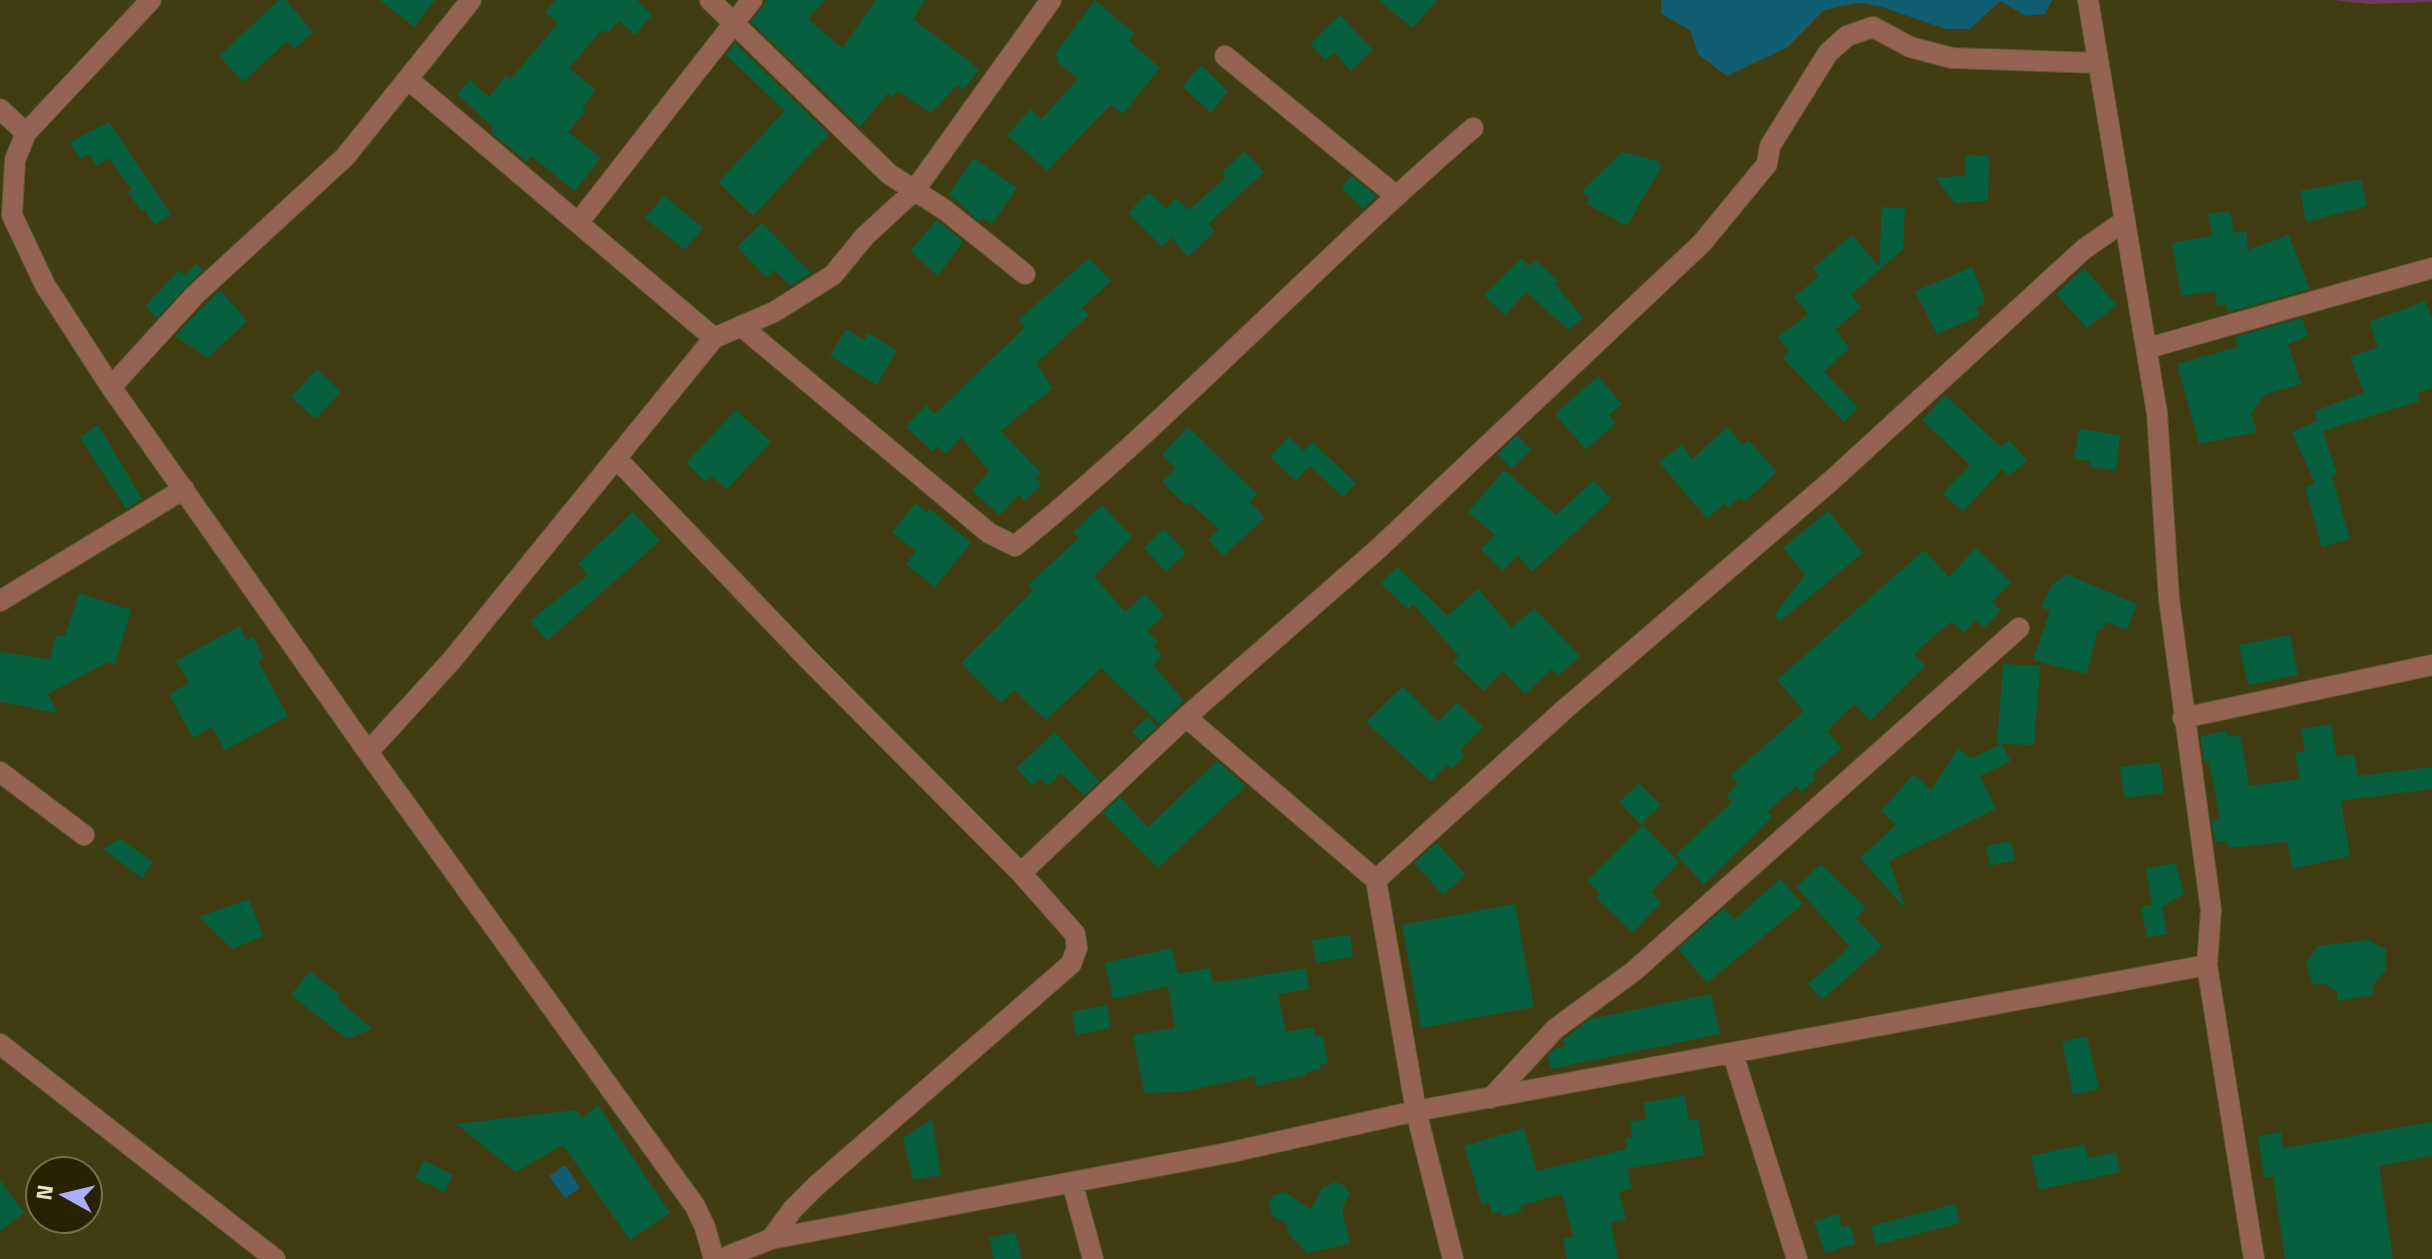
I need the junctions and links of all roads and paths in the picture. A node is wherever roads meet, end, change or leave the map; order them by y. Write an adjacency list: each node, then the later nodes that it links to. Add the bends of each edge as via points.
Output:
1 (151, 0): 13 (street)
2 (471, 0): 10 (street)
3 (710, 0): 7 (street)
4 (752, 0): 7 (street)
5 (1051, 0): 14 (street)
6 (2088, 0): 9 (street)
7 (733, 21): 14 (street, via 808,98); 17 (street)
8 (1225, 56): 15 (street)
9 (2098, 63): 16 (street); 29 (street, via 1952,58 1910,47 1873,27 1847,36 1811,80 1770,146 1767,164 1702,243 1379,548)
10 (409, 80): 17 (street); 23 (street, via 345,157 204,286)
11 (0, 109): 13 (street)
12 (1473, 128): 15 (street)
13 (26, 133): 23 (street, via 15,160 12,215 45,285)
14 (914, 191): 19 (street); 20 (street, via 865,236 833,275 801,298)
15 (1395, 195): 20 (street, via 1148,429 1015,546 989,533)
16 (2123, 222): 22 (street); 35 (street, via 2084,249 1832,480)
17 (578, 223): 21 (street)
18 (2432, 268): 22 (street)
19 (1025, 274)
20 (741, 326): 21 (street)
21 (714, 338): 24 (street)
22 (2148, 348): 30 (street)
23 (111, 387): 25 (street)
24 (616, 458): 31 (street, via 452,660); 34 (street)
25 (184, 489): 26 (street); 31 (street)
26 (0, 601)
27 (2019, 628): 39 (street, via 1645,961 1555,1029)
28 (2432, 665): 30 (street)
29 (1186, 717): 34 (street); 35 (street)
30 (2183, 718): 36 (street, via 2211,910)
31 (368, 752): 44 (street, via 695,1206)
32 (0, 772): 33 (street)
33 (84, 835)
34 (1021, 873): 42 (street, via 1075,934 1071,964 817,1185)
35 (1376, 880): 40 (street)
36 (2207, 965): 38 (street); 49 (street)
37 (0, 1044): 43 (street)
38 (1733, 1054): 39 (street); 48 (street)
39 (1491, 1098): 40 (street)
40 (1416, 1111): 41 (street); 47 (street)
41 (1072, 1182): 42 (street); 46 (street)
42 (771, 1239): 45 (street)
43 (275, 1259)
44 (714, 1259)
45 (721, 1259)
46 (1093, 1259)
47 (1453, 1259)
48 (1797, 1259)
49 (2254, 1259)

